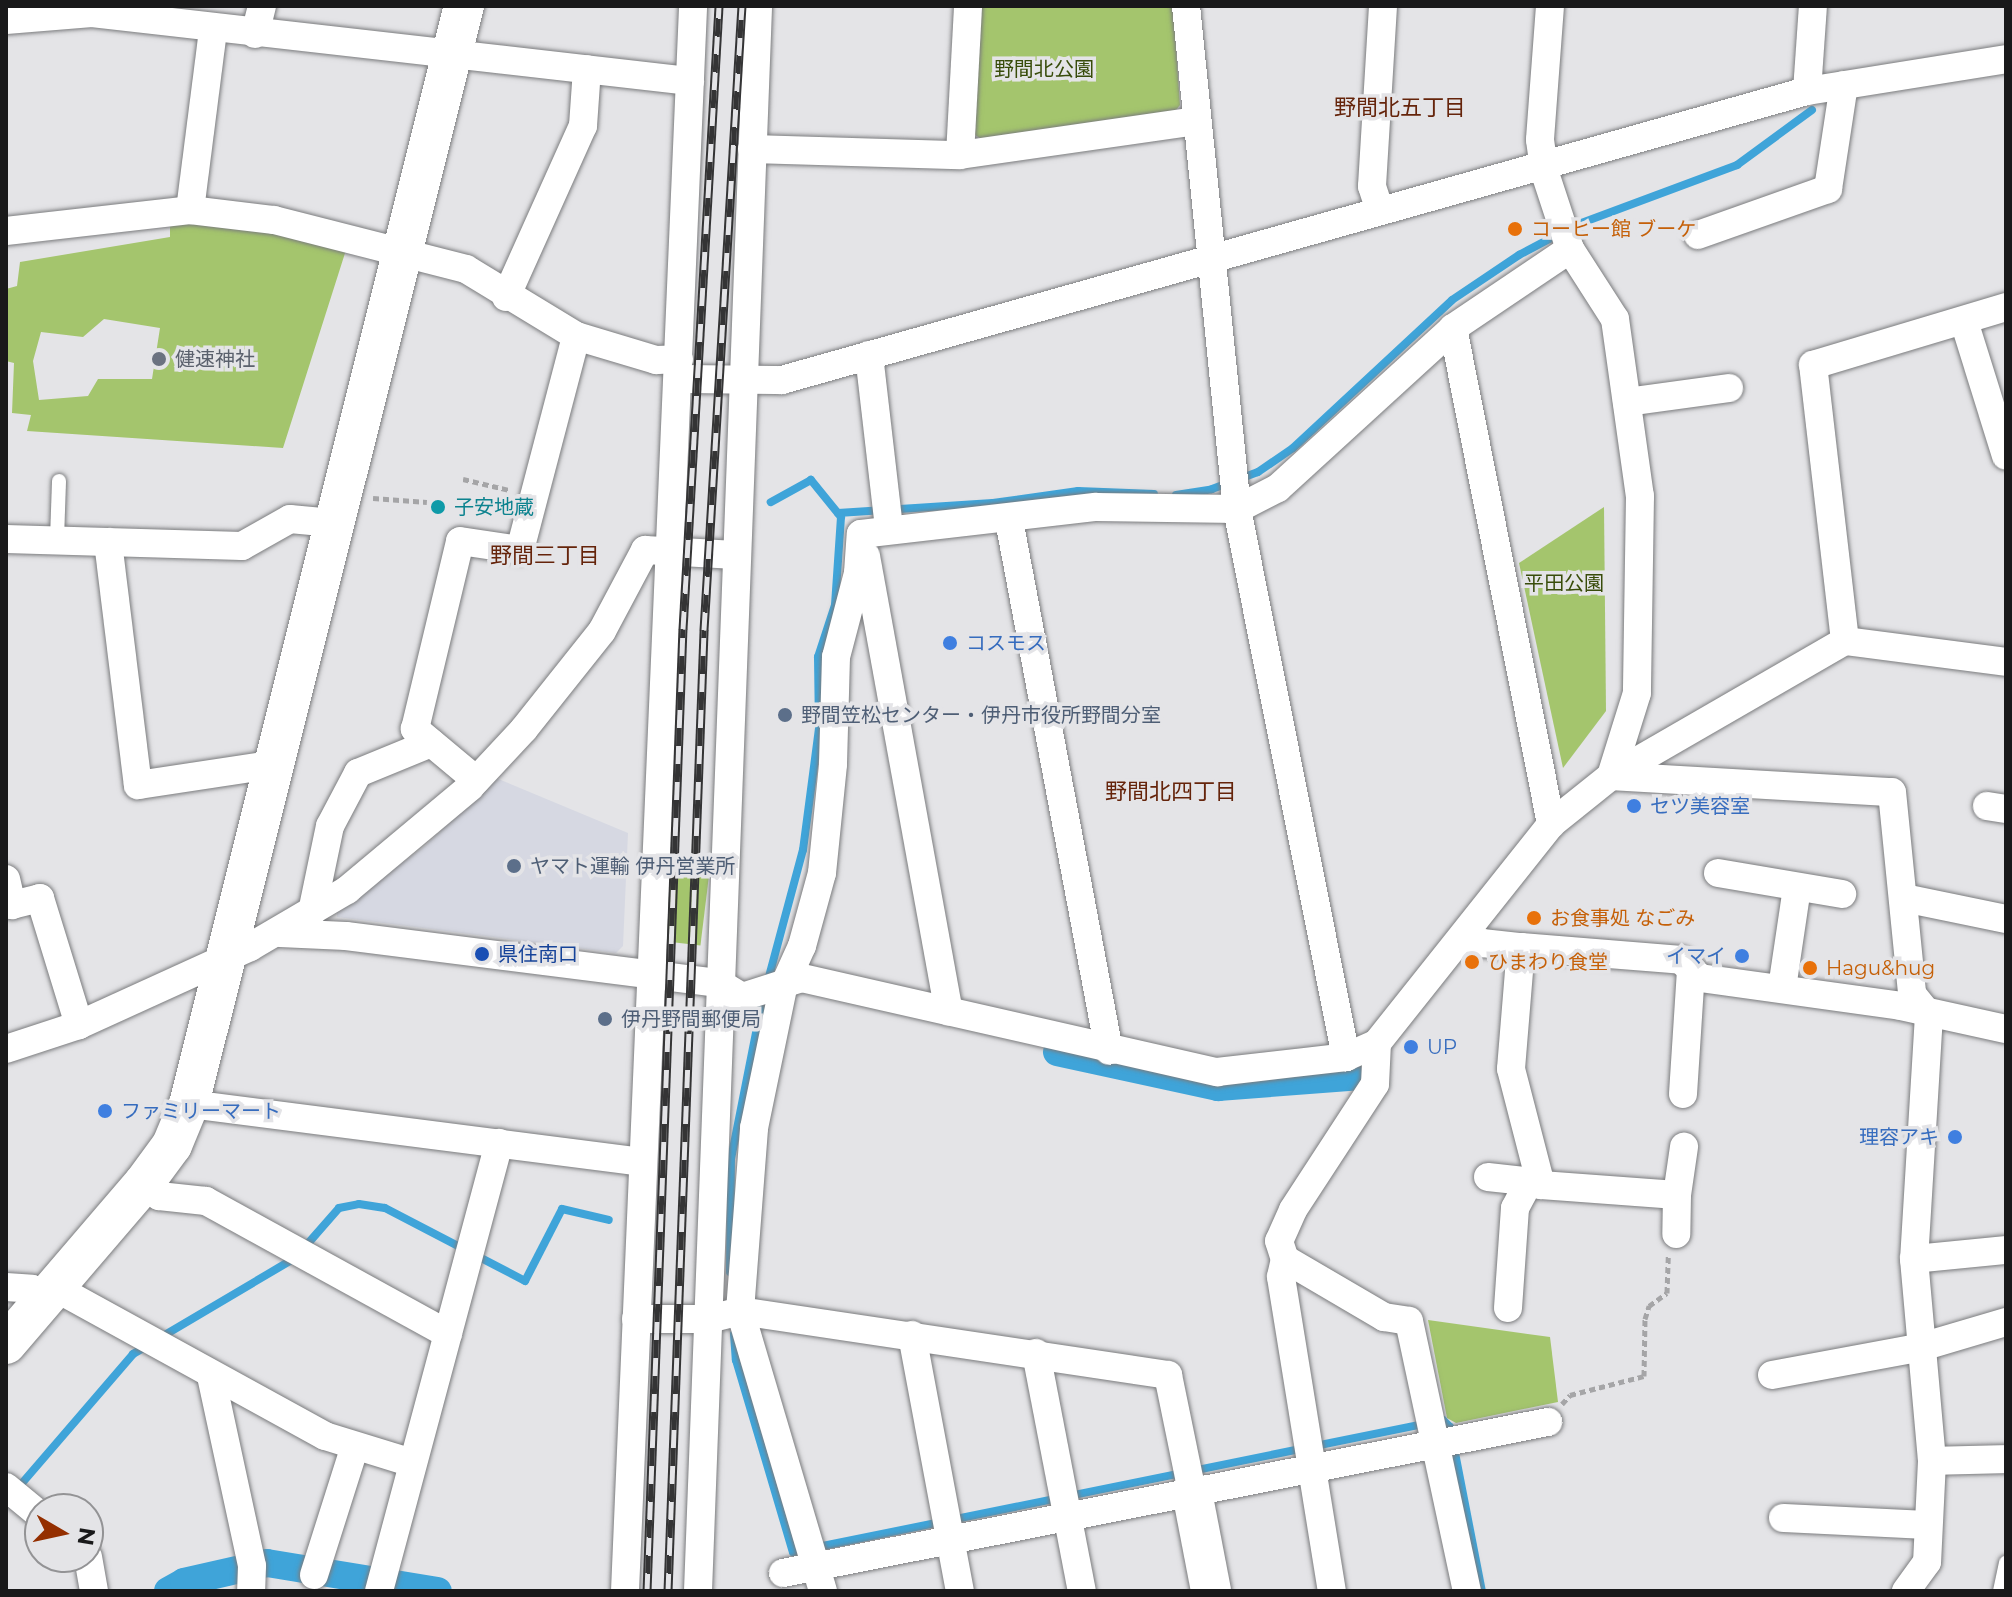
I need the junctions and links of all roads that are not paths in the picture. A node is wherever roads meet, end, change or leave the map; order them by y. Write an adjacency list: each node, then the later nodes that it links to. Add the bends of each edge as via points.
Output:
1 (262, 6): 13 (street)
2 (464, 6): 14 (street)
3 (693, 6): 17 (street)
4 (758, 6): 21 (street)
5 (968, 6): 22 (street)
6 (1186, 6): 20 (street)
7 (1383, 6): 25 (street, via 1372,186)
8 (1550, 6): 23 (street, via 1540,140)
9 (1813, 6): 19 (street)
10 (92, 9): 11 (street); 12 (street)
11 (6, 20)
12 (213, 30): 13 (street); 24 (street)
13 (255, 34): 14 (street)
14 (452, 55): 16 (street); 29 (street)
15 (2006, 59): 18 (street)
16 (587, 69): 17 (street); 31 (street, via 583,126)
17 (690, 81): 37 (street)
18 (1844, 85): 19 (street); 27 (street, via 1826,199 1723,216)
19 (1807, 91): 23 (street)
20 (1196, 121): 22 (street); 30 (street)
21 (752, 149): 22 (street); 38 (street)
22 (960, 155)
23 (1544, 170): 25 (street); 28 (street)
24 (190, 210): 26 (street); 29 (street, via 274,220)
25 (1380, 211): 30 (street)
26 (6, 231)
27 (1698, 235)
28 (1570, 249): 34 (street); 40 (street, via 1615,319)
29 (403, 250): 31 (street, via 466,269); 44 (street)
30 (1210, 260): 36 (street); 43 (street)
31 (506, 297): 35 (street)
32 (2006, 307): 33 (street)
33 (1964, 321): 41 (street); 52 (street, via 1813,365)
34 (1453, 328): 43 (street, via 1278,488); 58 (street)
35 (576, 336): 37 (street); 54 (street, via 520,550 460,541 415,729)
36 (869, 355): 38 (street, via 782,380); 46 (street)
37 (679, 369): 38 (street); 50 (street)
38 (743, 379): 51 (street)
39 (1729, 388): 40 (street)
40 (1627, 402): 56 (street, via 1640,496 1637,693)
41 (2006, 456)
42 (59, 481): 48 (lane)
43 (1237, 509): 45 (street, via 1096,507); 82 (street)
44 (336, 510): 49 (street, via 290,519 242,546); 55 (street)
45 (1009, 520): 46 (street); 81 (street)
46 (875, 531): 74 (street, via 836,657 822,873 802,946); 75 (street)
47 (6, 539): 48 (street)
48 (57, 539): 49 (street)
49 (108, 542): 55 (street, via 138,785)
50 (668, 551): 51 (street); 57 (street, via 645,550 575,670); 71 (street)
51 (736, 555): 72 (street)
52 (1845, 641): 53 (street); 56 (street)
53 (2006, 662)
54 (431, 743): 57 (street); 64 (street, via 358,773 330,826)
55 (271, 765): 69 (street)
56 (1611, 776): 58 (street); 63 (street, via 1892,792)
57 (476, 780): 64 (street, via 376,869)
58 (1551, 824): 67 (street)
59 (1718, 873): 61 (street)
60 (6, 879): 77 (street, via 12,905 40,898)
61 (1797, 888): 62 (street); 73 (street)
62 (1842, 894)
63 (1904, 898): 65 (street); 76 (street, via 1912,994)
64 (312, 912): 66 (street)
65 (2006, 919)
66 (280, 933): 69 (street); 71 (street, via 346,936)
67 (1464, 935): 68 (street, via 1482,943); 79 (street)
68 (1521, 947): 70 (street, via 1681,960); 89 (street, via 1511,1069)
69 (225, 958): 77 (street); 84 (street)
70 (1691, 969): 73 (street, via 1700,978); 83 (street)
71 (650, 977): 72 (street); 87 (street)
72 (719, 983): 74 (street, via 742,997); 101 (street)
73 (1782, 988): 76 (street)
74 (768, 991): 75 (street, via 802,978); 99 (street)
75 (949, 1012): 81 (street)
76 (1929, 1015): 78 (street); 95 (street)
77 (79, 1025): 80 (street)
78 (2006, 1029)
79 (1377, 1043): 82 (street); 94 (street, via 1375,1084 1293,1210 1279,1241)
80 (6, 1049)
81 (1109, 1051): 82 (street, via 1217,1072)
82 (1346, 1057)
83 (1683, 1094)
84 (189, 1104): 85 (street); 90 (street, via 172,1145)
85 (499, 1143): 87 (street); 103 (street)
86 (1684, 1147): 91 (street)
87 (641, 1162): 100 (street)
88 (1488, 1177): 89 (street)
89 (1536, 1180): 91 (street, via 1541,1185); 98 (street, via 1515,1208)
90 (144, 1183): 97 (street); 103 (street, via 159,1196 206,1201)
91 (1677, 1195): 92 (street)
92 (1676, 1234)
93 (2006, 1250): 95 (street)
94 (1285, 1259): 111 (street, via 1384,1317 1409,1321); 116 (street, via 1281,1277)
95 (1914, 1259): 106 (street)
96 (6, 1287): 97 (street)
97 (49, 1293): 105 (street); 109 (street)
98 (1508, 1308)
99 (740, 1311): 101 (street); 104 (street); 127 (street)
100 (636, 1319): 101 (street); 130 (street)
101 (709, 1319): 131 (street)
102 (2006, 1322): 106 (street)
103 (448, 1334): 115 (street)
104 (912, 1335): 107 (street); 123 (street)
105 (6, 1344)
106 (1918, 1348): 108 (street); 114 (street)
107 (1036, 1353): 118 (street, via 1168,1375); 120 (street)
108 (1772, 1375)
109 (211, 1376): 112 (street); 128 (street, via 252,1566)
110 (1548, 1422): 111 (street)
111 (1434, 1444): 116 (street); 136 (street)
112 (354, 1449): 115 (street); 125 (street)
113 (2006, 1459): 114 (street)
114 (1932, 1461): 122 (street)
115 (412, 1463): 129 (street)
116 (1313, 1467): 118 (street); 135 (street)
117 (6, 1487): 119 (street)
118 (1192, 1492): 120 (street); 134 (street)
119 (24, 1502)
120 (1068, 1517): 123 (street); 133 (street)
121 (1783, 1518): 122 (street)
122 (1928, 1525): 137 (street, via 1927,1562)
123 (950, 1539): 127 (street); 132 (street)
124 (2006, 1563): 138 (lane)
125 (315, 1571)
126 (783, 1573): 127 (street)
127 (820, 1578)
128 (251, 1591)
129 (379, 1591)
130 (625, 1591)
131 (698, 1591)
132 (960, 1591)
133 (1082, 1591)
134 (1211, 1591)
135 (1332, 1591)
136 (1467, 1591)
137 (1906, 1591)
138 (2000, 1591)

